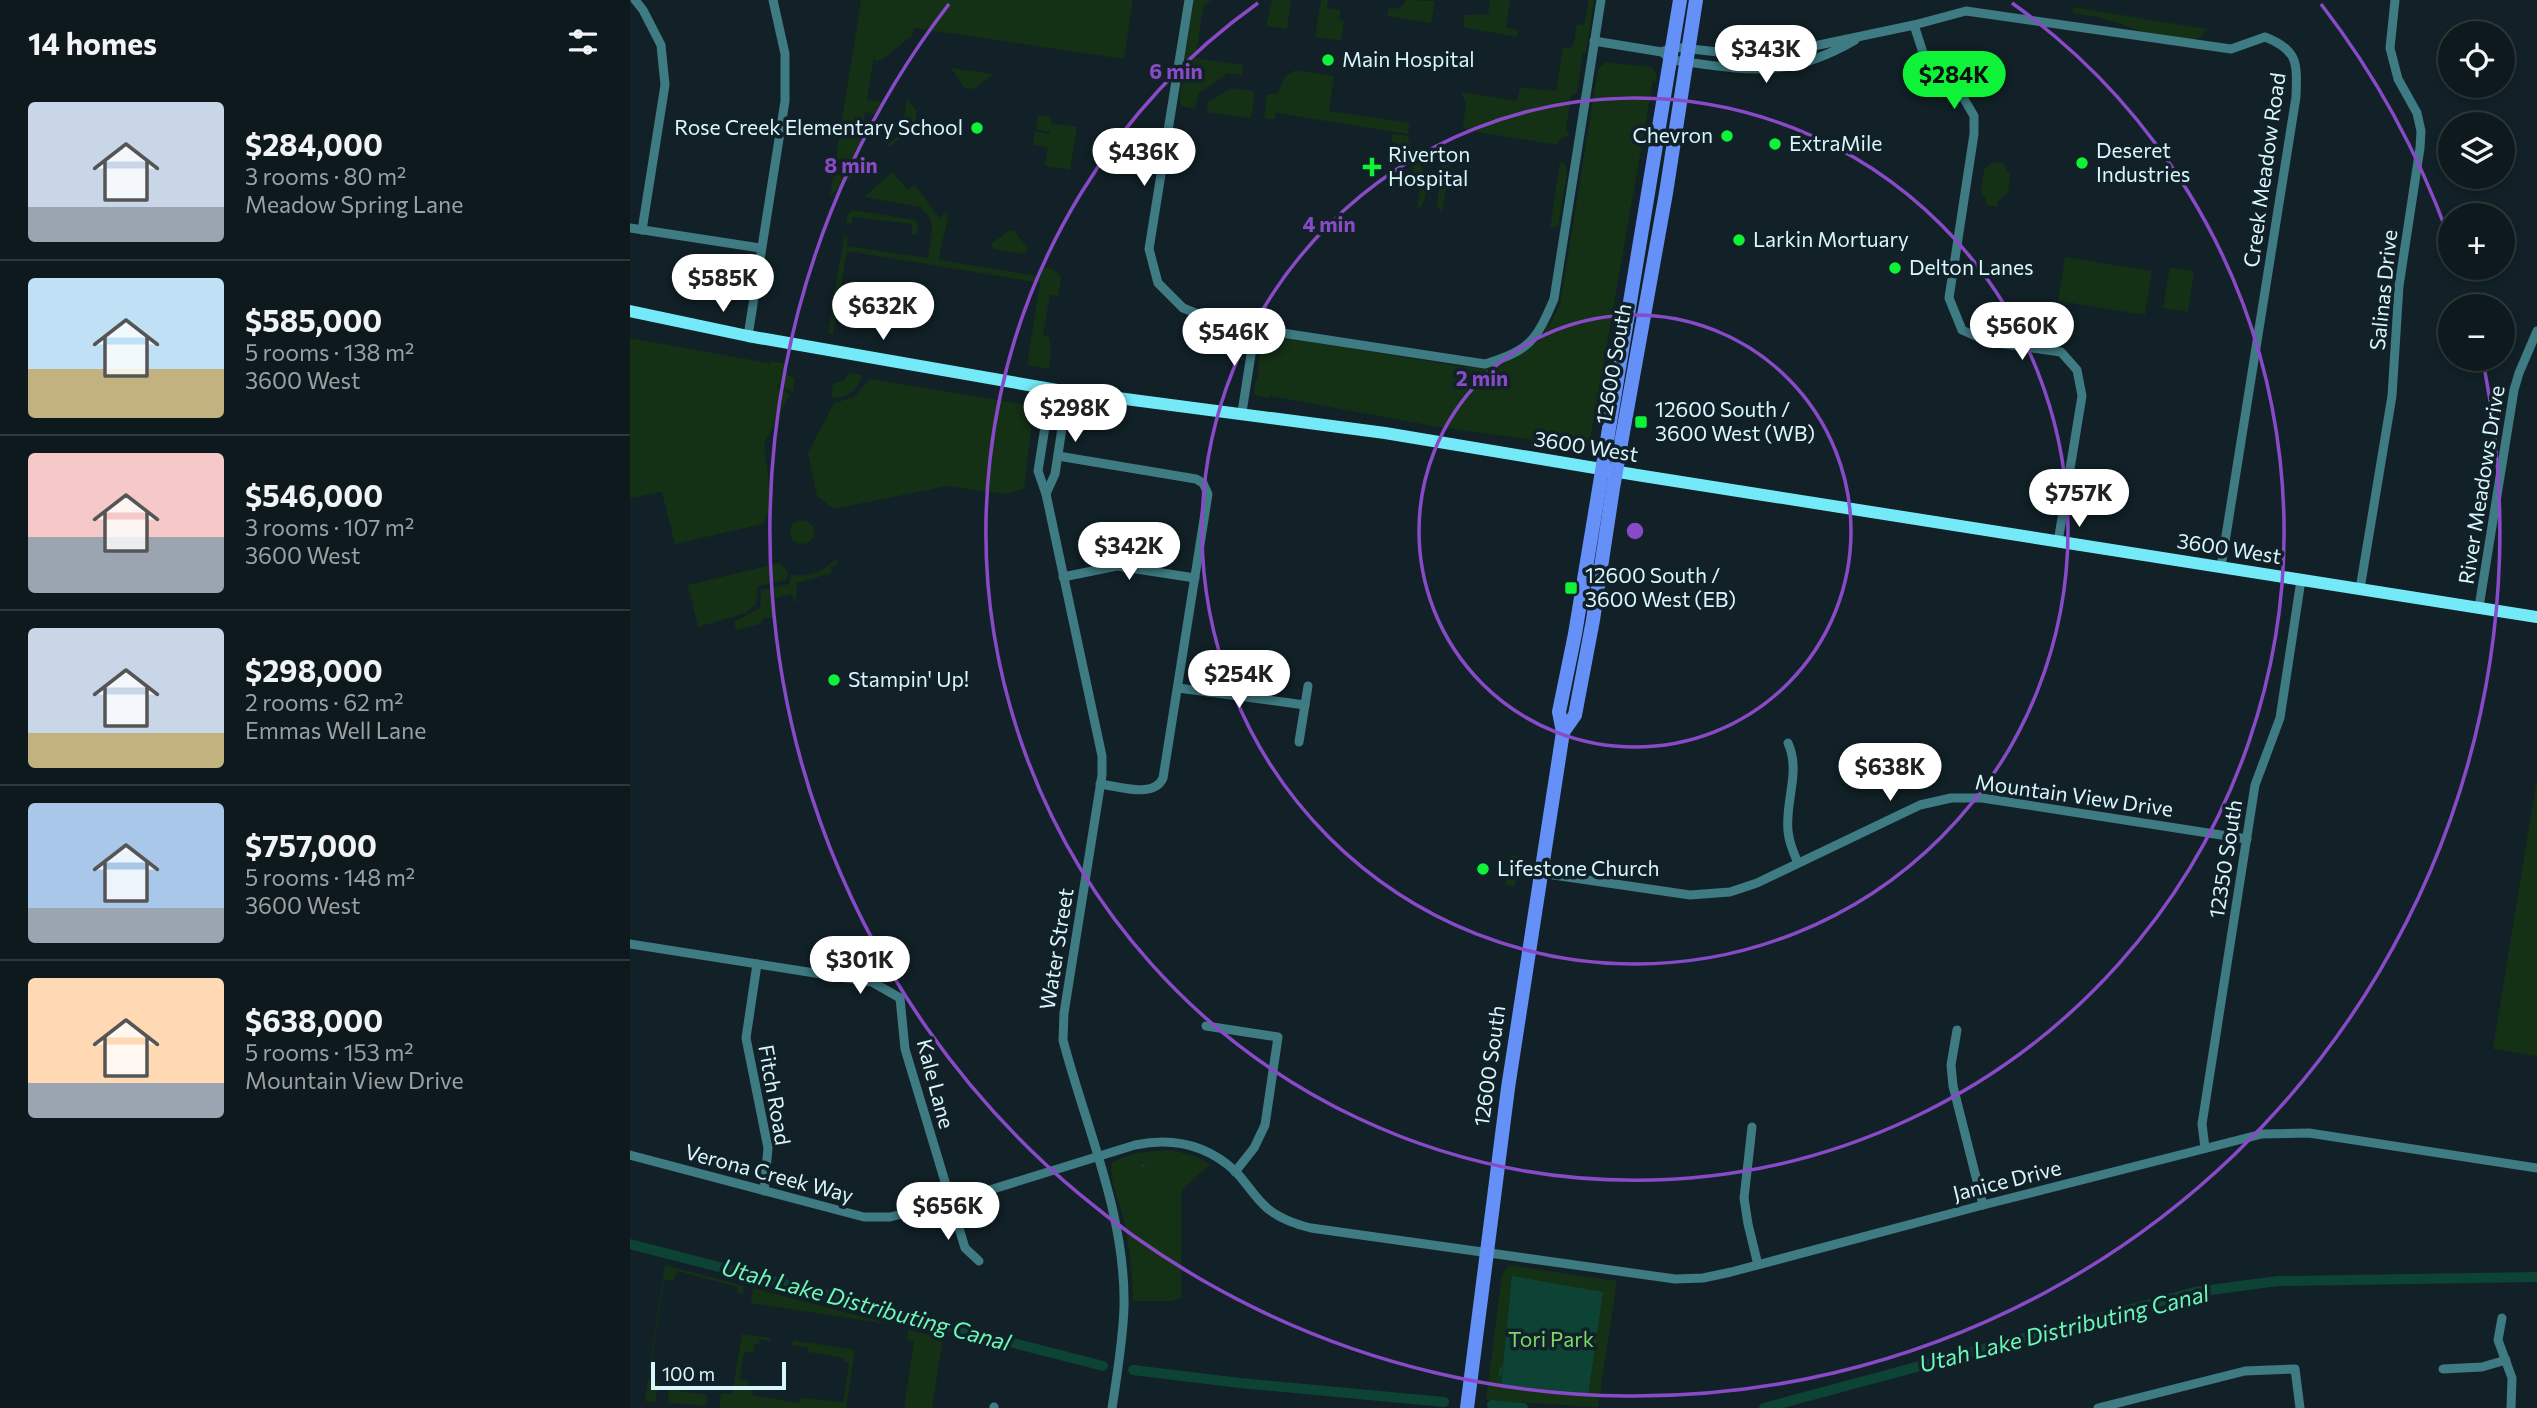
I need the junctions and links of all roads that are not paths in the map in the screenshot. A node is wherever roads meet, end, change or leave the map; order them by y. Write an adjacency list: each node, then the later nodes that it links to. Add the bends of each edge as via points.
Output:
1 (635, 0): 14 (street, via 661,45 665,85)
2 (773, 0): 15 (street, via 785,54 785,101)
3 (1189, 0): 17 (street, via 1149,249 1158,283 1183,309 1223,324)
4 (1601, 0): 10 (street)
5 (1681, 0): 11 (main road, 12600 South)
6 (1696, 0): 12 (main road, 12600 South)
7 (2395, 0): 31 (street, Salinas Drive, via 2390,48 2398,79 2417,113 2420,148 2399,286 2392,396)
8 (1914, 25): 9 (street, Creek Meadow Road); 26 (street, via 1926,62 1957,87 1974,116 1949,298 1962,330 1989,342 2061,352 2077,370 2082,396); 27 (street, Creek Meadow Road, via 1966,11 2231,49 2264,37 2284,45 2297,64 2296,97)
9 (1859, 37): 12 (street, Creek Meadow Road, via 1762,57 1720,51); 12 (street, Creek Meadow Road, via 1818,60 1762,71 1711,65)
10 (1594, 41): 11 (street); 17 (street, via 1554,299 1540,331 1516,354 1485,364)
11 (1669, 53): 12 (street); 12 (street); 23 (main road, 12600 South)
12 (1689, 55): 24 (main road, 12600 South)
13 (630, 228): 14 (street)
14 (642, 230): 15 (street)
15 (760, 248): 19 (street)
16 (630, 311): 19 (main road, 3600 West)
17 (1255, 329): 21 (street)
18 (2537, 331): 32 (street, River Meadows Drive, via 2514,390)
19 (748, 336): 20 (main road, 3600 West)
20 (1057, 390): 21 (main road, 3600 West); 22 (street, via 1064,415); 25 (street, Water Street, via 1048,408 1038,471)
21 (1242, 412): 23 (main road, 3600 West)
22 (1058, 456): 25 (street); 29 (street, via 1203,483 1208,494)
23 (1601, 469): 24 (main road, 3600 West); 37 (main road, 12600 South, via 1559,712)
24 (1616, 472): 26 (main road, 3600 West); 37 (main road, 12600 South, via 1575,715)
25 (1046, 494): 28 (street, Water Street)
26 (2058, 542): 27 (main road, 3600 West)
27 (2221, 568): 30 (main road, 3600 West)
28 (1063, 577): 29 (street, via 1117,566); 40 (street, Water Street, via 1097,726)
29 (1195, 578): 35 (street)
30 (2301, 580): 31 (main road, 3600 West); 41 (street, 12350 South, via 2280,718 2257,774)
31 (2360, 589): 32 (main road, 3600 West)
32 (2479, 607): 33 (main road, 3600 West)
33 (2537, 617)
34 (1308, 686): 36 (street)
35 (1178, 688): 36 (street); 40 (street, via 1158,786 1148,790)
36 (1305, 705): 38 (street)
37 (1563, 732): 43 (main road, 12600 South)
38 (1299, 742)
39 (1788, 743): 42 (street, via 1795,769 1788,831)
40 (1100, 784): 51 (street, Water Street, via 1063,1040)
41 (2247, 839): 42 (street, Mountain View Drive, via 1961,797 1920,805); 49 (street, 12350 South, via 2202,1124)
42 (1798, 863): 43 (street, Mountain View Drive, via 1744,888 1703,895)
43 (1540, 873): 57 (main road, 12600 South)
44 (630, 944): 45 (street, Kale Lane)
45 (757, 964): 54 (street, Fitch Road, via 746,1038 768,1148); 55 (street, Kale Lane, via 872,982 900,998 905,1049)
46 (1206, 1026): 53 (street, via 1278,1037 1265,1125 1254,1149)
47 (1957, 1030): 56 (street, via 1953,1086)
48 (1752, 1127): 59 (street, via 1744,1198)
49 (2205, 1148): 52 (street, Janice Drive, via 2262,1135 2301,1133); 56 (street, Janice Drive)
50 (630, 1155): 54 (street, Verona Creek Way)
51 (1097, 1157): 53 (street, Verona Creek Way, via 1158,1140 1181,1142 1202,1149); 55 (street, Verona Creek Way); 63 (street, Water Street, via 1114,1213 1124,1306)
52 (2537, 1168)
53 (1235, 1172): 57 (street, Verona Creek Way, via 1268,1209 1289,1222)
54 (764, 1191): 55 (street, Verona Creek Way, via 864,1217 890,1217)
55 (951, 1202): 58 (street, via 965,1248)
56 (1983, 1205): 59 (street, Janice Drive)
57 (1487, 1252): 59 (street, Janice Drive, via 1675,1279); 64 (main road, 12600 South)
58 (979, 1261)
59 (1759, 1265)
60 (2502, 1318): 61 (street, via 2498,1340)
61 (2506, 1360): 62 (street, via 2482,1367); 67 (street, via 2512,1378)
62 (2443, 1369)
63 (1112, 1408)
64 (1467, 1408)
65 (2098, 1408): 66 (street, via 2245,1371 2295,1369)
66 (2300, 1408)
67 (2511, 1408)

